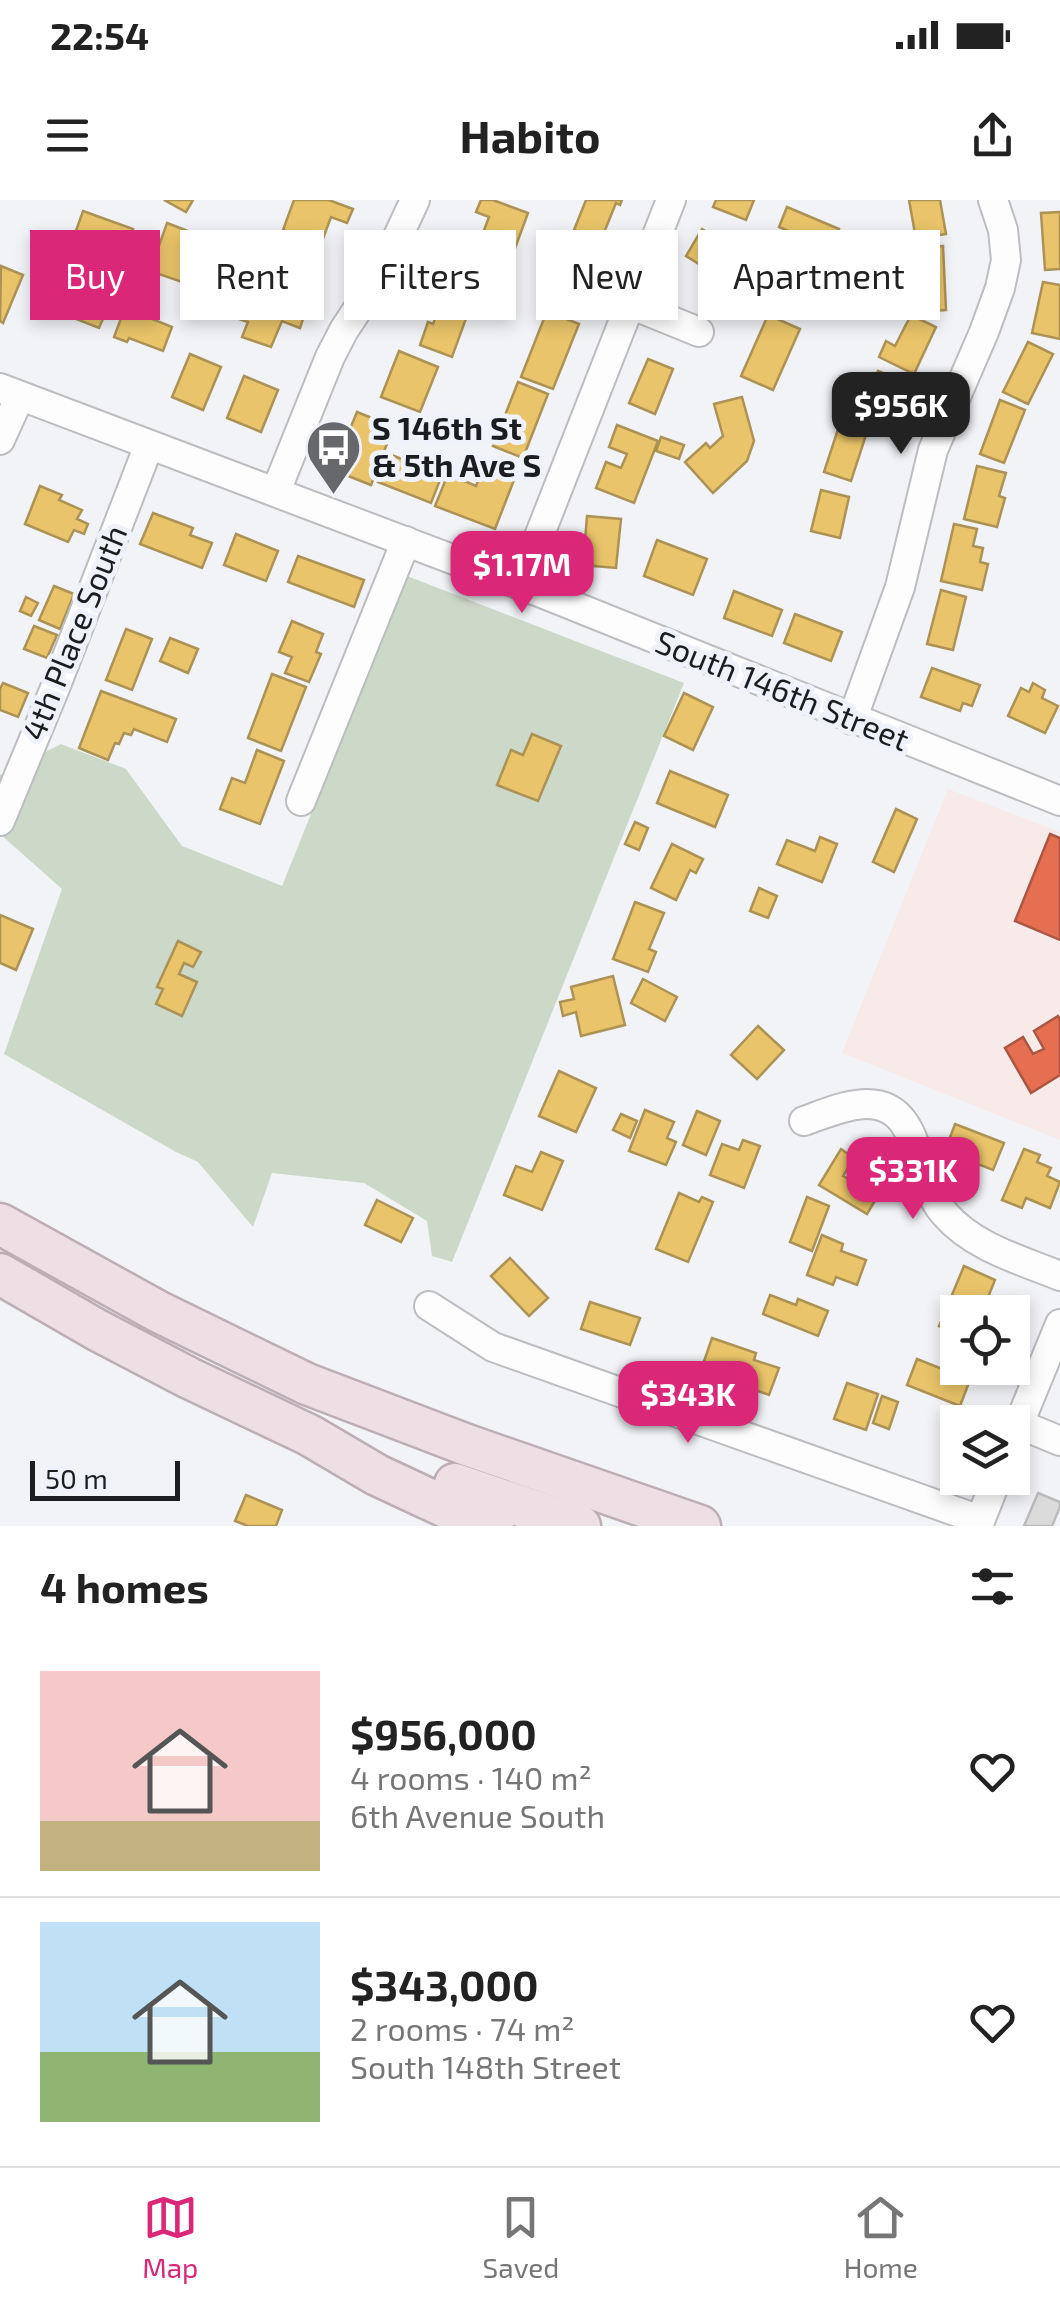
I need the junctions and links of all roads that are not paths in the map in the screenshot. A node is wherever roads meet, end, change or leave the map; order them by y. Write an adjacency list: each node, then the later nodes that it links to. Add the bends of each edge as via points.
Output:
1 (415, 200): 11 (street, via 380,276 330,356)
2 (671, 200): 4 (street)
3 (992, 200): 14 (street, via 1006,260 1000,288 933,450 900,586)
4 (659, 230)
5 (624, 320): 13 (street)
6 (670, 320): 7 (street)
7 (700, 332)
8 (10, 392): 9 (street); 10 (street, South 146th Street)
9 (0, 440)
10 (149, 445): 11 (street, South 146th Street); 17 (street, 4th Place South)
11 (276, 491): 12 (street, South 146th Street)
12 (406, 541): 13 (street, South 146th Street); 15 (street)
13 (520, 585): 14 (street, South 146th Street)
14 (852, 720): 16 (street, South 146th Street)
15 (301, 801)
16 (1060, 802)
17 (0, 821)
18 (804, 1121): 21 (street, via 851,1104 892,1111 904,1122 949,1219 998,1251)
19 (0, 1224): 32 (highway, via 307,1384)
20 (0, 1274): 25 (highway)
21 (1060, 1276)
22 (429, 1306): 29 (street, via 493,1346)
23 (1060, 1324): 24 (street)
24 (1027, 1405)
25 (308, 1435): 30 (highway, via 377,1475); 31 (highway)
26 (1030, 1435): 27 (street)
27 (1060, 1441)
28 (991, 1495): 29 (street)
29 (979, 1523)
30 (493, 1526)
31 (580, 1526)
32 (700, 1526)

